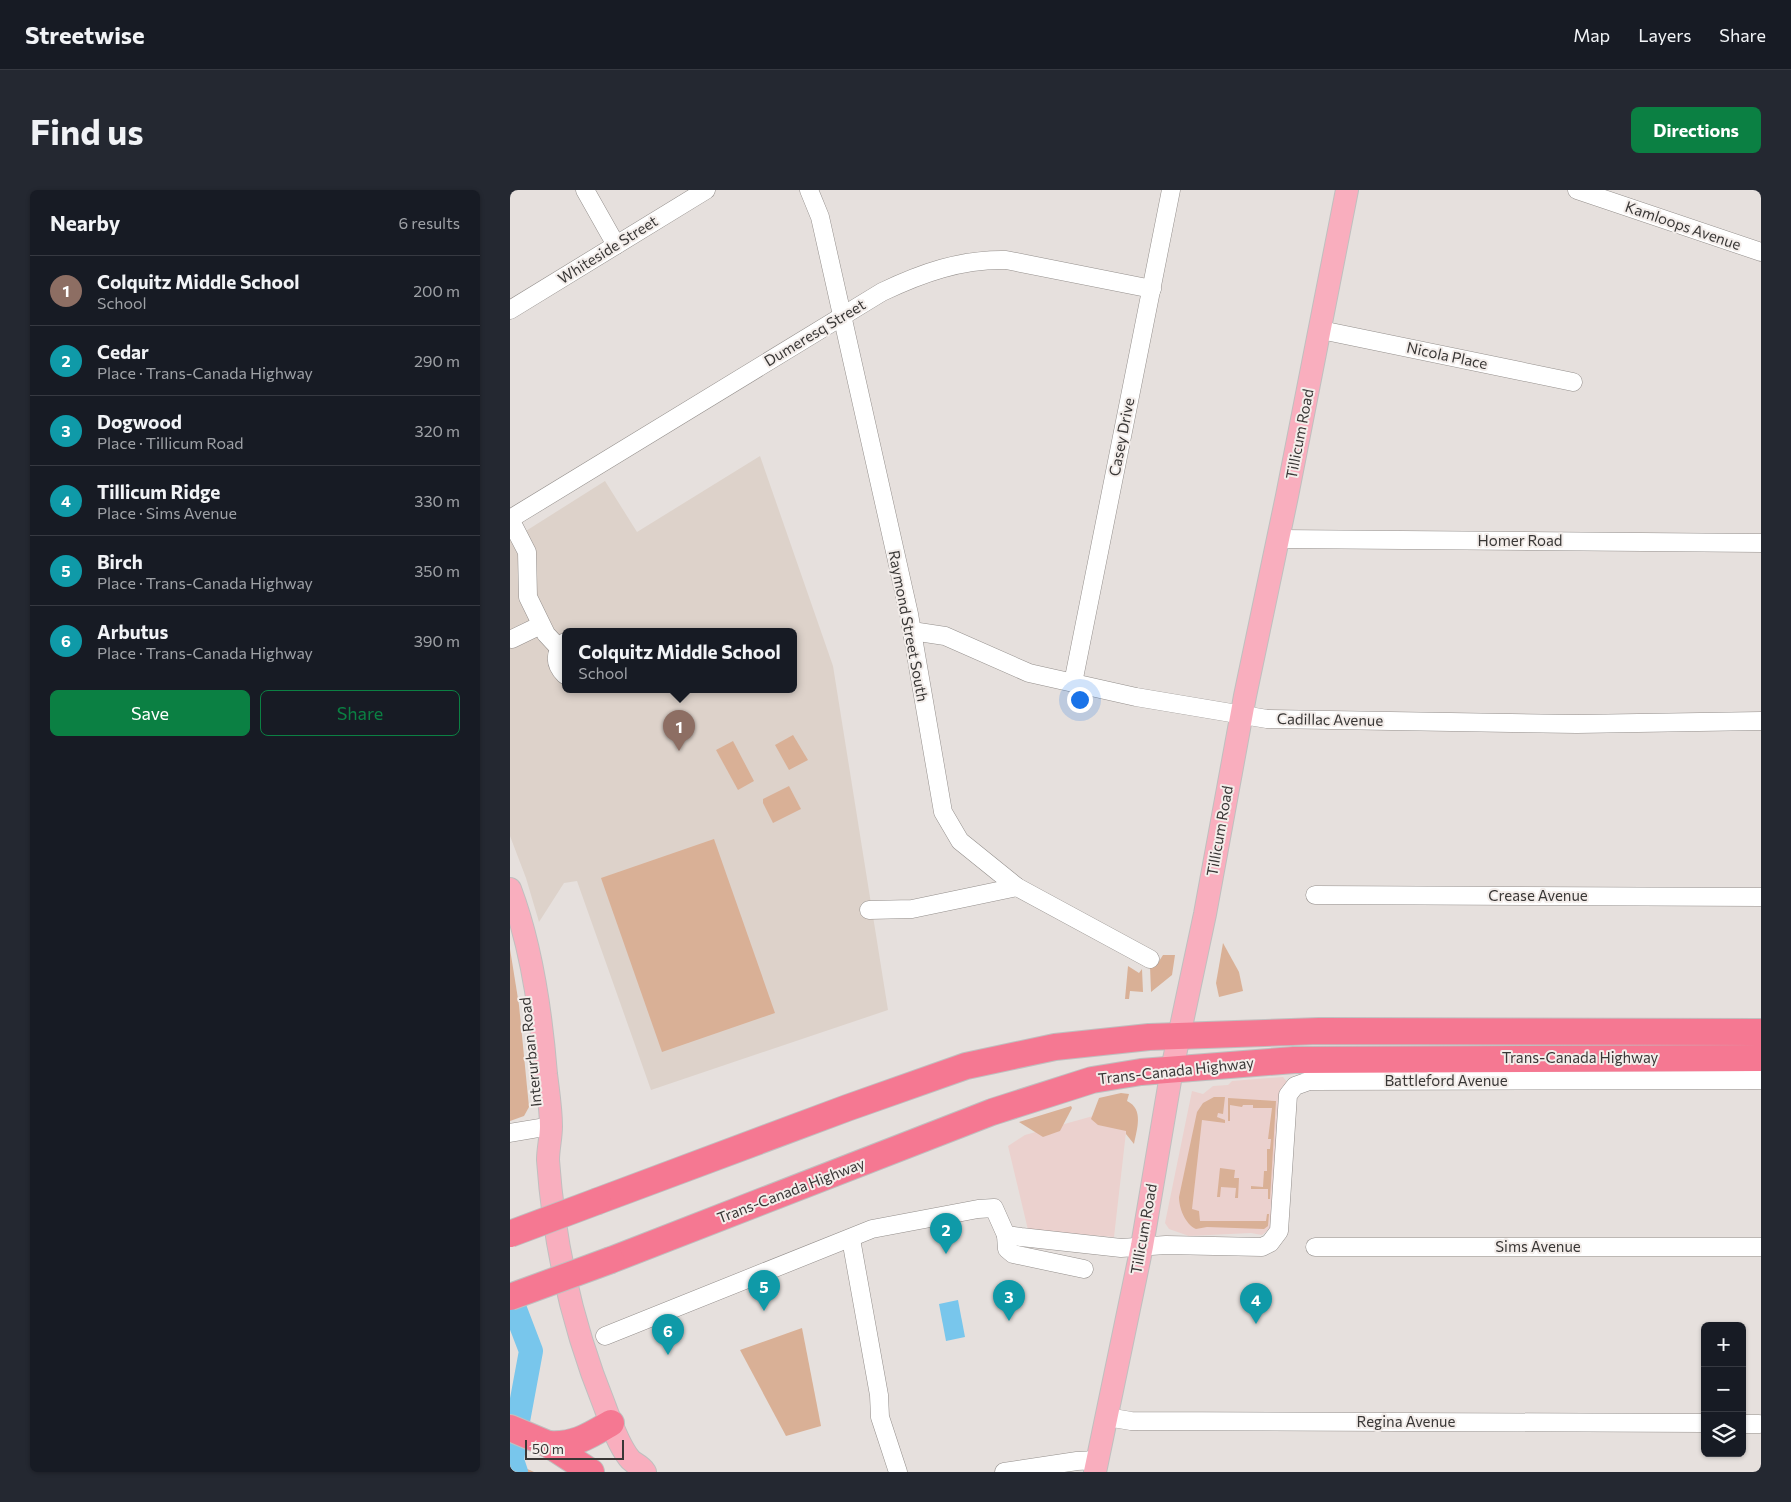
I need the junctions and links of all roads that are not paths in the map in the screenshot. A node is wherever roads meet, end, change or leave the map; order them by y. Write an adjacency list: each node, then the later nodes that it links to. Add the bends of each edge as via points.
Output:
1 (585, 190): 7 (street)
2 (706, 190): 7 (street, Whiteside Street)
3 (809, 190): 11 (street, Raymond Street South, via 820,217)
4 (1172, 190): 9 (street, Casey Drive)
5 (1347, 190): 12 (main road, Tillicum Road)
6 (1577, 190): 8 (street, Kamloops Avenue)
7 (616, 245): 10 (street, Whiteside Street)
8 (1761, 252)
9 (1152, 289): 11 (street, Dumeresq Street, via 1006,260 988,260 951,265 907,280); 22 (street, Casey Drive)
10 (510, 310)
11 (842, 317): 14 (street, Dumeresq Street); 18 (street, Raymond Street South)
12 (1321, 330): 13 (street, Nicola Place); 15 (main road, Tillicum Road)
13 (1573, 382)
14 (510, 519): 17 (street, via 527,552 528,597)
15 (1279, 539): 16 (street, Homer Road); 23 (main road, Tillicum Road)
16 (1761, 543)
17 (541, 625): 19 (street); 20 (street, via 546,634)
18 (912, 630): 22 (street, Cadillac Avenue, via 946,636 1029,673); 25 (street, Raymond Street South, via 943,812 960,841)
19 (512, 639)
20 (562, 645): 21 (street, via 556,658)
21 (562, 672)
22 (1073, 683): 23 (street, Cadillac Avenue)
23 (1241, 714): 24 (street, Cadillac Avenue, via 1267,718 1577,724); 33 (main road, Tillicum Road, via 1206,914)
24 (1761, 720)
25 (1017, 887): 29 (street, via 912,909); 31 (street, Raymond Street South)
26 (510, 889): 37 (main road, Interurban Road, via 533,973 543,1040 548,1098)
27 (1315, 895): 28 (street, Crease Avenue)
28 (1761, 897)
29 (875, 909)
30 (510, 915): 37 (main road, Interurban Road)
31 (1150, 959)
32 (1761, 1032): 33 (highway, Trans-Canada Highway, via 1329,1031)
33 (1180, 1036): 35 (main road, Tillicum Road); 39 (highway, Trans-Canada Highway, bridge, via 1104,1040 1012,1054 966,1066)
34 (1761, 1058): 35 (highway, Trans-Canada Highway, via 1294,1060)
35 (1172, 1069): 42 (main road, Tillicum Road); 46 (highway, Trans-Canada Highway, bridge, via 1092,1080 992,1112)
36 (1761, 1080): 42 (street, Battleford Avenue, via 1309,1081 1295,1086 1288,1096 1279,1231 1270,1243 1262,1247)
37 (545, 1127): 38 (street); 49 (main road, via 568,1295 593,1378)
38 (510, 1133)
39 (510, 1234)
40 (1006, 1235): 41 (street, via 994,1208 872,1229); 42 (street, via 1121,1248); 45 (street, via 1007,1249 1013,1254)
41 (851, 1239): 47 (street); 56 (street, via 879,1395 880,1417)
42 (1142, 1246): 48 (main road, Tillicum Road)
43 (1315, 1247): 44 (street, Sims Avenue)
44 (1761, 1247)
45 (1084, 1269)
46 (510, 1298)
47 (605, 1336)
48 (1107, 1417): 50 (street, Regina Avenue, via 1131,1421); 53 (main road, Tillicum Road)
49 (611, 1423): 52 (highway, via 578,1441 565,1445); 54 (main road)
50 (1701, 1424)
51 (510, 1428): 52 (highway)
52 (548, 1444): 55 (highway)
53 (1096, 1466): 57 (street, via 1077,1461)
54 (635, 1468)
55 (591, 1472)
56 (898, 1472)
57 (1004, 1472)

